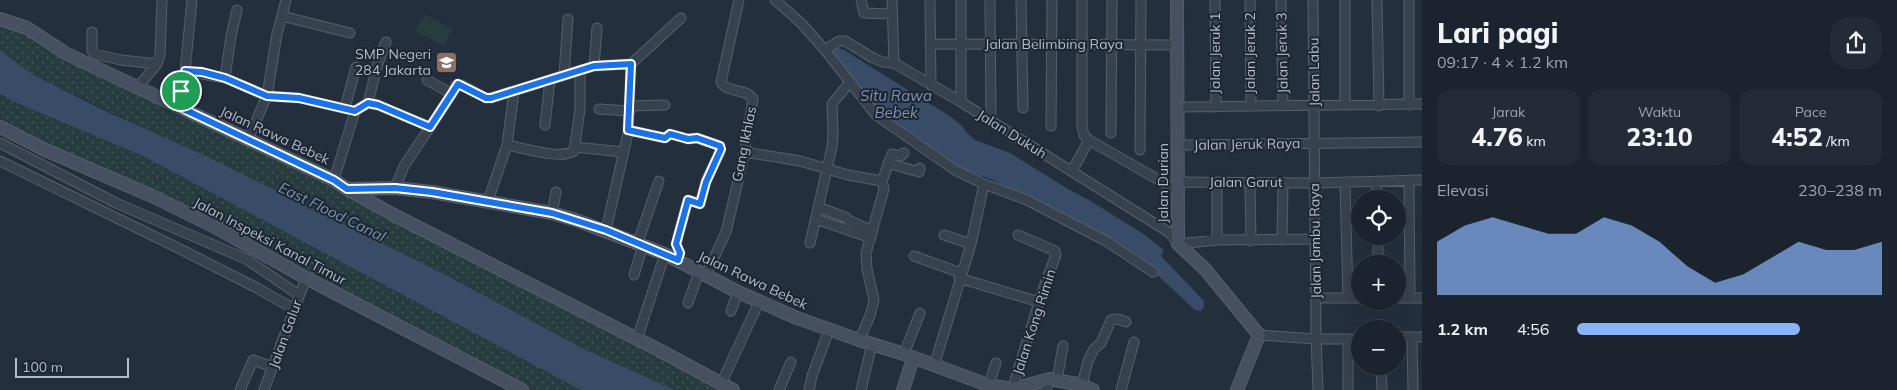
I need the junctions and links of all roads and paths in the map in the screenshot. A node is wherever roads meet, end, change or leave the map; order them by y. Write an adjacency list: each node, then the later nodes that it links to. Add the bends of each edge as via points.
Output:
1 (162, 0): 46 (street)
2 (192, 0): 51 (street)
3 (286, 0): 26 (street)
4 (738, 0): 98 (street, Gang Ikhlas, via 721,82 752,96)
5 (776, 0): 43 (street)
6 (862, 0): 25 (street, via 864,13)
7 (892, 0): 25 (street)
8 (930, 0): 34 (street)
9 (961, 0): 35 (street)
10 (990, 0): 36 (street)
11 (1021, 0): 37 (street)
12 (1052, 0): 38 (street)
13 (1082, 0): 39 (street)
14 (1112, 0): 40 (street)
15 (1141, 0): 41 (street)
16 (1177, 0): 42 (street, Jalan Durian)
17 (1215, 0): 75 (street, Jalan Jeruk 1)
18 (1250, 0): 70 (street, Jalan Jeruk 2)
19 (1281, 0): 71 (street, Jalan Jeruk 3)
20 (1313, 0): 72 (street, Jalan Labu)
21 (1345, 0): 68 (street)
22 (1377, 0): 73 (street)
23 (1409, 0): 65 (street)
24 (237, 10): 54 (street)
25 (892, 14): 45 (street)
26 (282, 16): 32 (street); 62 (street)
27 (681, 18): 47 (street)
28 (0, 19): 53 (street, Jalan Rawa Bebek, via 27,28 67,54)
29 (568, 19): 52 (street)
30 (597, 28): 48 (street)
31 (92, 32): 44 (street, via 93,53)
32 (350, 33)
33 (386, 42): 64 (street)
34 (930, 44): 35 (street, Jalan Belimbing Raya); 58 (street)
35 (961, 44): 36 (street, Jalan Belimbing Raya); 63 (street)
36 (991, 44): 37 (street, Jalan Belimbing Raya); 81 (street)
37 (1022, 44): 38 (street, Jalan Belimbing Raya); 77 (street)
38 (1052, 44): 39 (street, Jalan Belimbing Raya); 84 (street)
39 (1082, 44): 40 (street, Jalan Belimbing Raya); 89 (street, via 1082,127)
40 (1112, 45): 41 (street, Jalan Belimbing Raya); 87 (street)
41 (1141, 45): 42 (street, Jalan Belimbing Raya); 96 (street)
42 (1177, 45): 74 (street, Jalan Durian)
43 (825, 50): 45 (street, Jalan Dukuh, via 845,41 872,58); 57 (street)
44 (121, 60): 46 (street); 53 (street)
45 (894, 63): 58 (street, Jalan Dukuh)
46 (157, 64): 59 (street)
47 (631, 64): 48 (street); 79 (street)
48 (594, 66): 50 (street)
49 (356, 67): 76 (street)
50 (580, 70): 52 (street); 95 (street, via 580,109)
51 (185, 71): 54 (street); 69 (street)
52 (564, 75): 56 (street)
53 (114, 76): 59 (street, Jalan Rawa Bebek)
54 (225, 78): 62 (street)
55 (427, 80): 61 (street)
56 (550, 80): 60 (street); 82 (street)
57 (850, 82): 103 (street, via 832,104 833,134); 116 (street, via 885,122 955,170)
58 (931, 85): 63 (street, Jalan Dukuh)
59 (138, 87): 69 (street, Jalan Rawa Bebek)
60 (514, 92): 61 (street, via 486,98 458,84); 93 (street)
61 (452, 94): 85 (street)
62 (267, 96): 76 (street, via 299,98); 88 (street)
63 (962, 102): 81 (street, Jalan Dukuh)
64 (368, 103): 80 (street); 85 (street)
65 (1410, 104): 66 (street); 73 (street)
66 (1422, 104)
67 (665, 105): 79 (street)
68 (1346, 105): 72 (street); 73 (street)
69 (177, 106): 88 (street, Jalan Rawa Bebek)
70 (1250, 106): 71 (street); 75 (street)
71 (1283, 106): 72 (street)
72 (1314, 106): 92 (street, Jalan Labu)
73 (1379, 106)
74 (1178, 107): 75 (street); 94 (street, Jalan Durian)
75 (1216, 107)
76 (345, 108): 80 (street)
77 (1023, 108)
78 (599, 109): 79 (street)
79 (630, 109): 86 (street)
80 (355, 111): 105 (street)
81 (991, 121): 104 (street, Jalan Dukuh)
82 (544, 125)
83 (0, 126): 147 (street, Jalan Inspeksi Kanal Timur, via 43,149 215,227)
84 (1052, 126)
85 (430, 127): 118 (street, via 404,166)
86 (628, 130): 97 (street); 141 (street, via 665,138 670,134 697,138 720,146 700,204 688,200 676,244 680,253)
87 (1111, 133)
88 (248, 139): 105 (street, Jalan Rawa Bebek)
89 (1089, 140): 104 (street); 117 (street)
90 (1422, 142): 92 (street, Jalan Jeruk Raya)
91 (0, 143): 138 (street, via 116,203)
92 (1314, 144): 94 (street, Jalan Jeruk Raya); 115 (street, Jalan Jambu Raya)
93 (507, 145): 95 (street, via 556,153 572,153); 122 (street)
94 (1179, 145): 117 (street, Jalan Durian)
95 (575, 147): 97 (street)
96 (1140, 150)
97 (623, 152): 126 (street)
98 (744, 152): 103 (street, via 800,161); 145 (street, Gang Ikhlas, via 726,232)
99 (904, 152): 101 (street, via 900,156 892,154)
100 (0, 161): 142 (street)
101 (888, 163): 102 (street, via 919,172); 106 (street)
102 (920, 168)
103 (826, 169): 106 (street); 123 (street)
104 (1072, 171): 137 (street, Jalan Dukuh, via 1170,233)
105 (334, 180): 119 (street, Jalan Rawa Bebek)
106 (882, 180): 127 (street, via 884,189)
107 (1409, 180): 108 (street, Jalan Garut); 110 (street, Jalan Garut); 153 (street)
108 (1422, 180)
109 (659, 181): 134 (street)
110 (1376, 181): 113 (street, Jalan Garut); 120 (street)
111 (1218, 182): 112 (street, Jalan Garut); 117 (street, Jalan Garut); 131 (street)
112 (1250, 182): 114 (street, Jalan Garut); 133 (street)
113 (1345, 182): 115 (street, Jalan Garut); 151 (street)
114 (1283, 183): 115 (street, Jalan Garut); 132 (street)
115 (1315, 183): 130 (street, Jalan Jambu Raya)
116 (984, 184): 136 (street); 143 (street, via 1027,200 1106,241)
117 (1178, 186): 137 (street, Jalan Durian)
118 (395, 188): 119 (street, Jalan Rawa Bebek); 122 (street, Jalan Rawa Bebek)
119 (347, 189): 167 (street, Jalan Rawa Bebek)
120 (1376, 190)
121 (556, 192): 124 (street)
122 (488, 201): 124 (street, Jalan Rawa Bebek)
123 (818, 207): 125 (street); 127 (street, via 847,218)
124 (552, 213): 126 (street, Jalan Rawa Bebek)
125 (816, 219): 127 (street); 135 (street)
126 (606, 230): 134 (street, Jalan Rawa Bebek)
127 (872, 234): 171 (street, via 866,261 874,300)
128 (944, 235): 136 (street)
129 (1018, 235): 156 (street, Jalan Kong Rimin, via 1054,250 1056,255)
130 (1316, 239): 132 (street); 150 (street, Jalan Jambu Raya)
131 (1217, 240): 133 (street); 137 (street)
132 (1282, 240): 133 (street)
133 (1251, 241)
134 (640, 244): 139 (street, Jalan Rawa Bebek); 144 (street)
135 (810, 244)
136 (971, 244): 146 (street)
137 (1178, 244): 163 (street, via 1205,269)
138 (217, 248): 142 (street); 149 (street, via 246,260)
139 (666, 254): 141 (street, Jalan Rawa Bebek); 167 (street)
140 (914, 256): 146 (street)
141 (678, 260): 145 (street, Jalan Rawa Bebek)
142 (208, 264): 158 (street)
143 (1153, 272)
144 (634, 274)
145 (702, 274): 148 (street, Jalan Rawa Bebek); 157 (street, Gang Ikhlas)
146 (960, 276): 156 (street); 178 (street)
147 (306, 278): 149 (street, Jalan Galur); 187 (street, Jalan Inspeksi Kanal Timur)
148 (738, 292): 155 (street, Jalan Rawa Bebek); 159 (street)
149 (300, 295): 158 (street, Jalan Galur)
150 (1316, 298): 151 (street); 168 (street, Jalan Jambu Raya)
151 (1348, 298)
152 (1406, 298): 153 (street)
153 (1410, 298): 154 (street)
154 (1422, 298)
155 (759, 302): 162 (street, Jalan Rawa Bebek); 182 (street)
156 (1039, 302): 192 (street, Jalan Kong Rimin)
157 (688, 303)
158 (294, 309): 179 (street, Jalan Galur)
159 (731, 311)
160 (920, 313): 175 (street)
161 (1126, 322): 184 (street, via 1111,320 1101,343 1088,361)
162 (829, 330): 171 (street, Jalan Rawa Bebek); 189 (street)
163 (1259, 336): 168 (street); 194 (street)
164 (1406, 337): 165 (street)
165 (1412, 337): 166 (street); 198 (street)
166 (1422, 337)
167 (637, 339): 182 (street, Jalan Rawa Bebek)
168 (1316, 339): 169 (street); 195 (street, Jalan Jambu Raya)
169 (1348, 339): 170 (street); 196 (street)
170 (1351, 339)
171 (859, 340): 173 (street, Jalan Rawa Bebek)
172 (1134, 342): 193 (street)
173 (872, 344): 175 (street, Jalan Rawa Bebek); 190 (street)
174 (1064, 346): 181 (street)
175 (908, 356): 178 (street, Jalan Rawa Bebek); 191 (street)
176 (790, 362): 188 (street)
177 (996, 363): 183 (street)
178 (934, 366): 183 (street, Jalan Rawa Bebek)
179 (273, 367): 185 (street, via 253,360); 186 (street, Jalan Galur)
180 (1381, 375): 197 (street)
181 (1051, 383): 184 (street, Jalan Rawa Bebek); 192 (street, Jalan Rawa Bebek)
182 (727, 387)
183 (988, 388): 192 (street, Jalan Rawa Bebek)
184 (1087, 388)
185 (240, 390)
186 (264, 390)
187 (522, 390)
188 (779, 390)
189 (809, 390)
190 (861, 390)
191 (903, 390)
192 (1012, 390)
193 (1121, 390)
194 (1237, 390)
195 (1318, 390)
196 (1348, 390)
197 (1382, 390)
198 (1412, 390)

